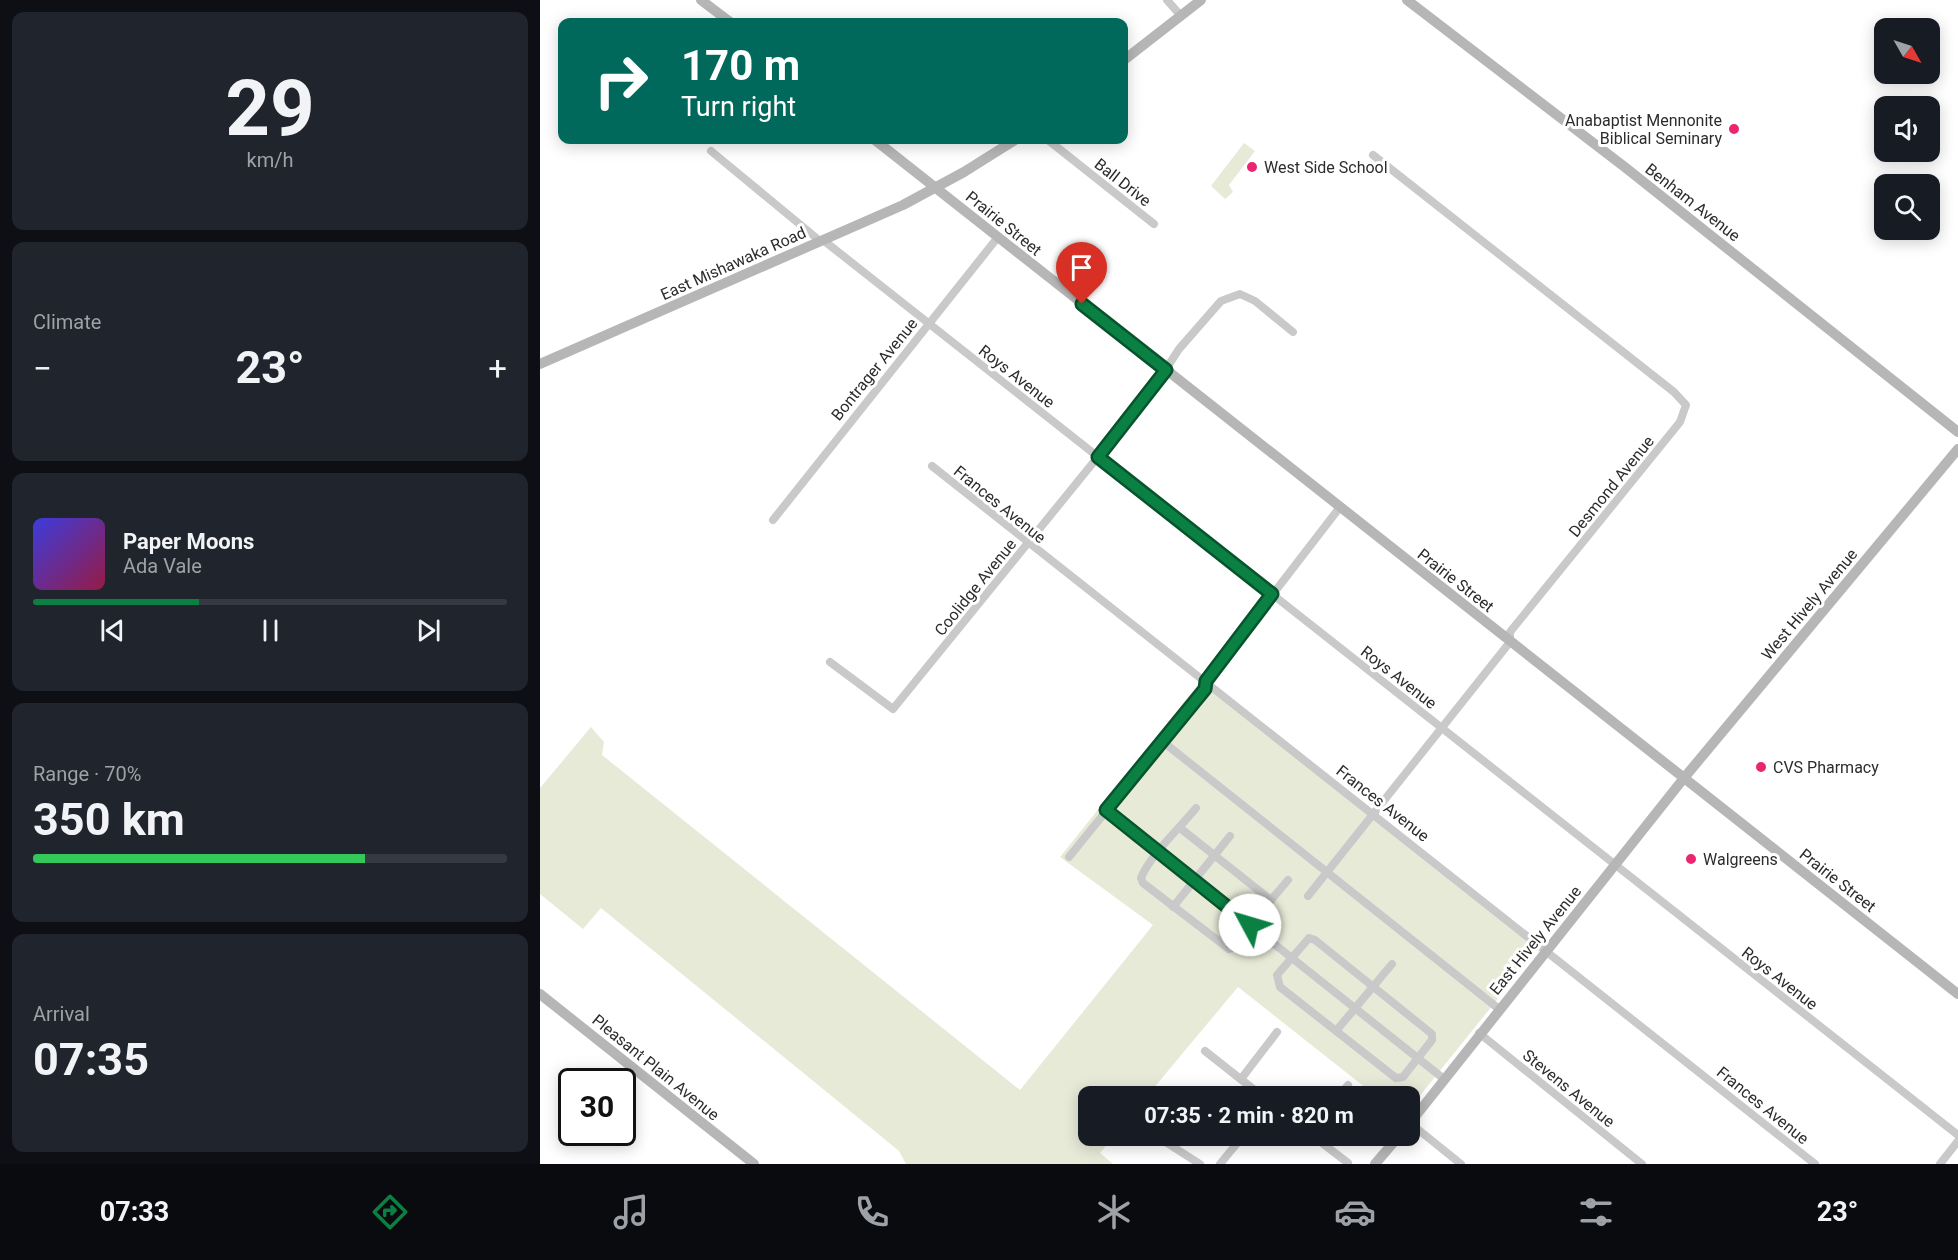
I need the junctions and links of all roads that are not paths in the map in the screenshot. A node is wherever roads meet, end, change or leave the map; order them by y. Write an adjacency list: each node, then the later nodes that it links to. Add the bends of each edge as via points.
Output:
1 (701, 0): 6 (main road)
2 (1167, 0): 5 (street)
3 (1201, 0): 5 (main road)
4 (1407, 0): 21 (main road, Benham Avenue)
5 (1181, 16): 7 (main road)
6 (724, 18)
7 (1128, 57)
8 (880, 144): 13 (main road, Prairie Street)
9 (1008, 144): 13 (main road, East Mishawaka Road)
10 (1053, 144): 14 (street, Ball Drive)
11 (711, 151): 16 (street, Roys Avenue)
12 (1373, 155): 29 (street, Desmond Avenue, via 1686,405 1680,422 1510,632)
13 (936, 188): 15 (main road, Prairie Street); 16 (main road, East Mishawaka Road)
14 (1154, 224)
15 (998, 237): 17 (street, Bontrager Avenue); 20 (main road, Prairie Street)
16 (821, 241): 17 (street, Roys Avenue); 19 (main road, East Mishawaka Road)
17 (929, 322): 23 (street, Roys Avenue); 26 (street, Bontrager Avenue)
18 (1293, 332): 20 (street, Coolidge Avenue, via 1255,301 1240,294 1221,301)
19 (540, 364)
20 (1166, 370): 23 (street, Coolidge Avenue); 25 (main road, Prairie Street)
21 (1958, 432)
22 (1958, 449): 34 (main road, West Hively Avenue)
23 (1098, 457): 27 (street, Coolidge Avenue); 28 (street, Roys Avenue)
24 (932, 466): 27 (street, Frances Avenue)
25 (1340, 507): 28 (street); 29 (main road, Prairie Street)
26 (773, 520)
27 (1028, 544): 30 (street, Coolidge Avenue, via 893,710); 31 (street, Frances Avenue)
28 (1272, 594): 31 (street); 32 (street, Roys Avenue)
29 (1510, 642): 32 (street, Desmond Avenue); 34 (main road, Prairie Street)
30 (830, 662)
31 (1206, 681): 33 (street, via 1205,689); 37 (street, Frances Avenue)
32 (1442, 729): 37 (street, Desmond Avenue); 43 (street, Roys Avenue)
33 (1162, 741): 36 (street); 44 (street)
34 (1684, 778): 43 (main road, East Hively Avenue); 56 (main road, Prairie Street)
35 (1196, 808): 38 (street)
36 (1106, 810): 40 (street); 42 (street)
37 (1374, 814): 44 (street, Desmond Avenue); 51 (street, Frances Avenue)
38 (1180, 828): 40 (street); 41 (street)
39 (1230, 836): 41 (street)
40 (1159, 852): 45 (street); 49 (street, via 1141,878)
41 (1214, 856): 45 (street); 48 (street)
42 (1069, 857)
43 (1614, 864): 51 (main road, East Hively Avenue); 69 (street, Roys Avenue)
44 (1328, 873): 47 (street, Desmond Avenue); 58 (street)
45 (1194, 880): 49 (street); 50 (street)
46 (1288, 880): 48 (street)
47 (1308, 896)
48 (1271, 900): 50 (street)
49 (1173, 907): 50 (street, via 1229,949)
50 (1250, 925): 52 (street)
51 (1547, 950): 58 (main road, East Hively Avenue); 82 (street, Frances Avenue)
52 (1291, 958): 54 (street, via 1304,941 1315,940); 57 (street); 59 (street, via 1277,975 1280,987)
53 (1392, 964): 54 (street)
54 (1372, 987): 57 (street); 63 (street, via 1432,1034 1432,1040)
55 (540, 994): 76 (main road, Pleasant Plain Avenue)
56 (1958, 994)
57 (1354, 1008): 59 (street); 63 (street)
58 (1499, 1009): 61 (main road, East Hively Avenue)
59 (1336, 1031): 63 (street, via 1396,1078 1403,1077)
60 (1278, 1032): 64 (street)
61 (1479, 1033): 65 (main road, East Hively Avenue); 81 (street, Stevens Avenue)
62 (1204, 1051): 64 (street)
63 (1417, 1058): 65 (street)
64 (1241, 1079): 66 (street)
65 (1444, 1080): 67 (main road, East Hively Avenue)
66 (1250, 1086)
67 (1420, 1110)
68 (1420, 1131): 80 (street)
69 (1958, 1135)
70 (1958, 1141): 83 (street)
71 (1172, 1146): 77 (street)
72 (1235, 1146): 78 (street)
73 (1326, 1146): 75 (street)
74 (1390, 1146): 79 (main road)
75 (1348, 1163)
76 (754, 1164)
77 (1200, 1164)
78 (1220, 1164)
79 (1375, 1164)
80 (1461, 1164)
81 (1642, 1164)
82 (1815, 1164)
83 (1940, 1164)

